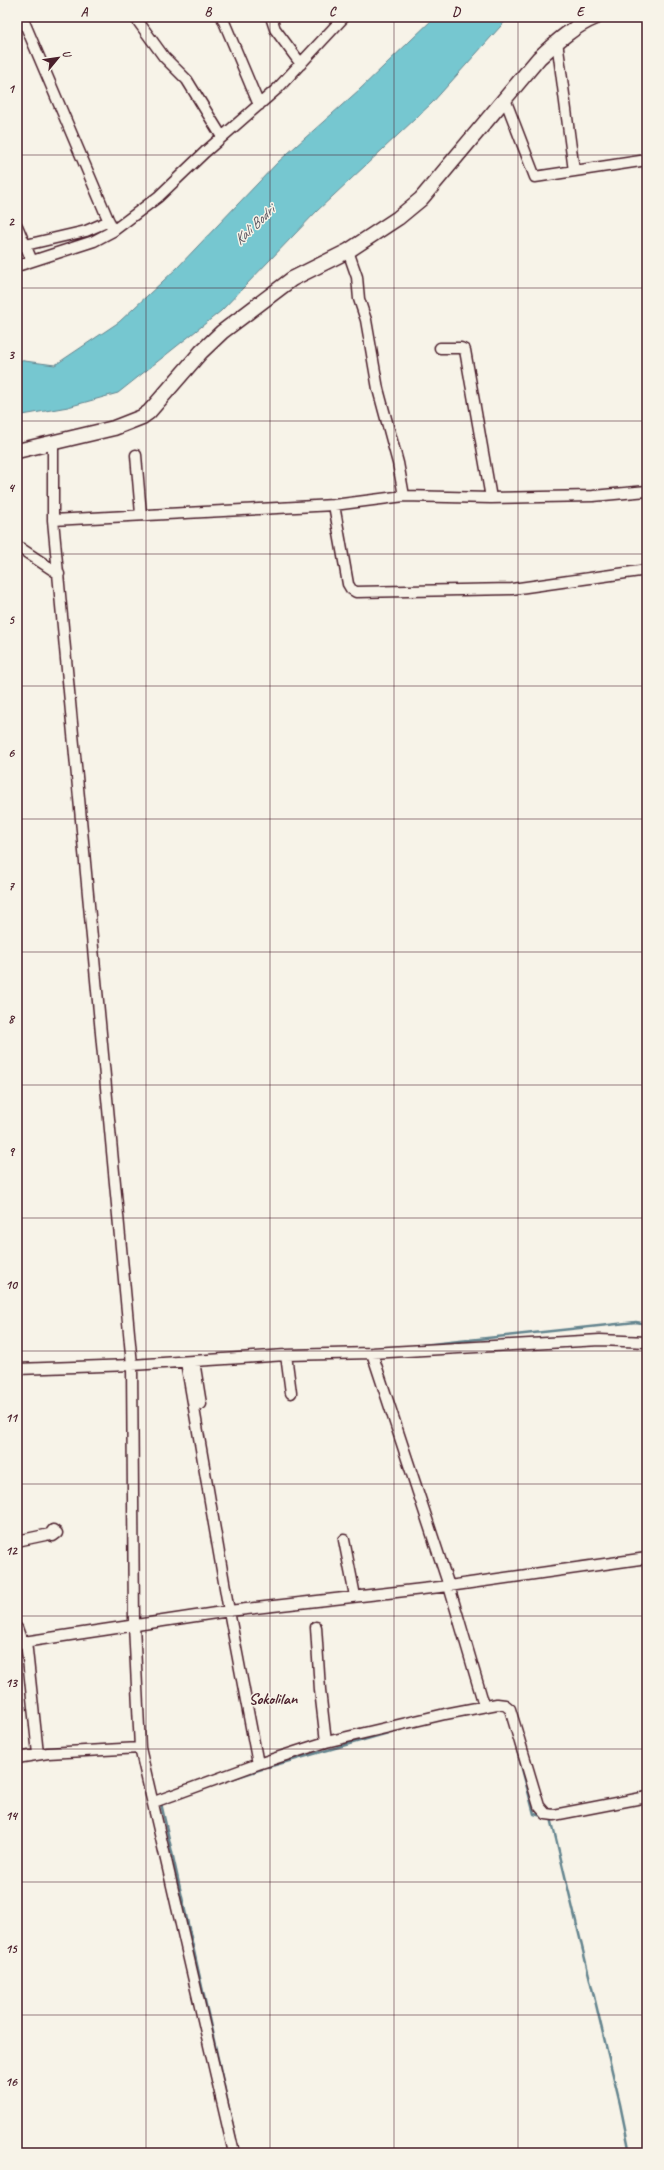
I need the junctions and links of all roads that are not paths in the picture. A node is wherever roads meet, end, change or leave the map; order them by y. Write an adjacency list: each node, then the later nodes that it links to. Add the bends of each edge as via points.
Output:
1 (22, 17): 15 (street)
2 (135, 17): 11 (street, via 164,57 187,80)
3 (222, 17): 10 (street)
4 (271, 17): 8 (street, via 275,29)
5 (344, 17): 8 (street)
6 (596, 17): 7 (street, via 584,22)
7 (558, 41): 9 (street, via 539,58); 13 (street)
8 (301, 64): 10 (street)
9 (505, 99): 13 (street, via 533,175); 17 (street, via 421,199 398,218)
10 (258, 105): 11 (street)
11 (222, 138): 15 (street, via 158,197)
12 (647, 160): 13 (street)
13 (574, 171)
14 (17, 226): 16 (street)
15 (111, 226): 16 (street); 18 (street, via 94,241)
16 (21, 247): 18 (street)
17 (348, 251): 21 (street, via 292,280 222,332 142,417 114,428); 25 (street, via 357,277 359,299 366,320 378,389)
18 (32, 261): 19 (street)
19 (17, 266)
20 (440, 348): 26 (street, via 465,350)
21 (53, 442): 22 (street); 29 (street)
22 (17, 451)
23 (136, 455): 28 (street)
24 (647, 491): 26 (street, via 593,496)
25 (404, 496): 26 (street); 27 (street)
26 (491, 498)
27 (334, 505): 28 (street); 31 (street, via 348,584 356,592 512,589)
28 (141, 514): 29 (street)
29 (54, 520): 32 (street)
30 (17, 546): 32 (street)
31 (647, 570)
32 (59, 574): 35 (street)
33 (647, 1342): 34 (street, via 600,1340)
34 (372, 1353): 36 (street); 44 (street)
35 (130, 1355): 37 (street); 38 (street); 47 (street)
36 (286, 1355): 37 (street); 39 (street)
37 (190, 1362): 46 (street)
38 (17, 1369)
39 (290, 1393)
40 (53, 1536): 42 (street, via 56,1533 53,1530 50,1534)
41 (344, 1540): 45 (street)
42 (17, 1541)
43 (647, 1558): 44 (street)
44 (449, 1586): 45 (street); 51 (street)
45 (355, 1596): 46 (street)
46 (232, 1611): 47 (street); 56 (street)
47 (134, 1625): 50 (street); 53 (street)
48 (316, 1627): 52 (street)
49 (17, 1628): 50 (street)
50 (22, 1642): 54 (street)
51 (484, 1705): 52 (street); 57 (street, via 505,1705 510,1709 540,1806 546,1814 554,1815)
52 (326, 1742): 56 (street)
53 (140, 1748): 54 (street); 58 (street)
54 (38, 1754): 55 (street)
55 (17, 1758)
56 (261, 1763): 58 (street)
57 (647, 1797)
58 (154, 1802): 59 (street)
59 (234, 2153)

